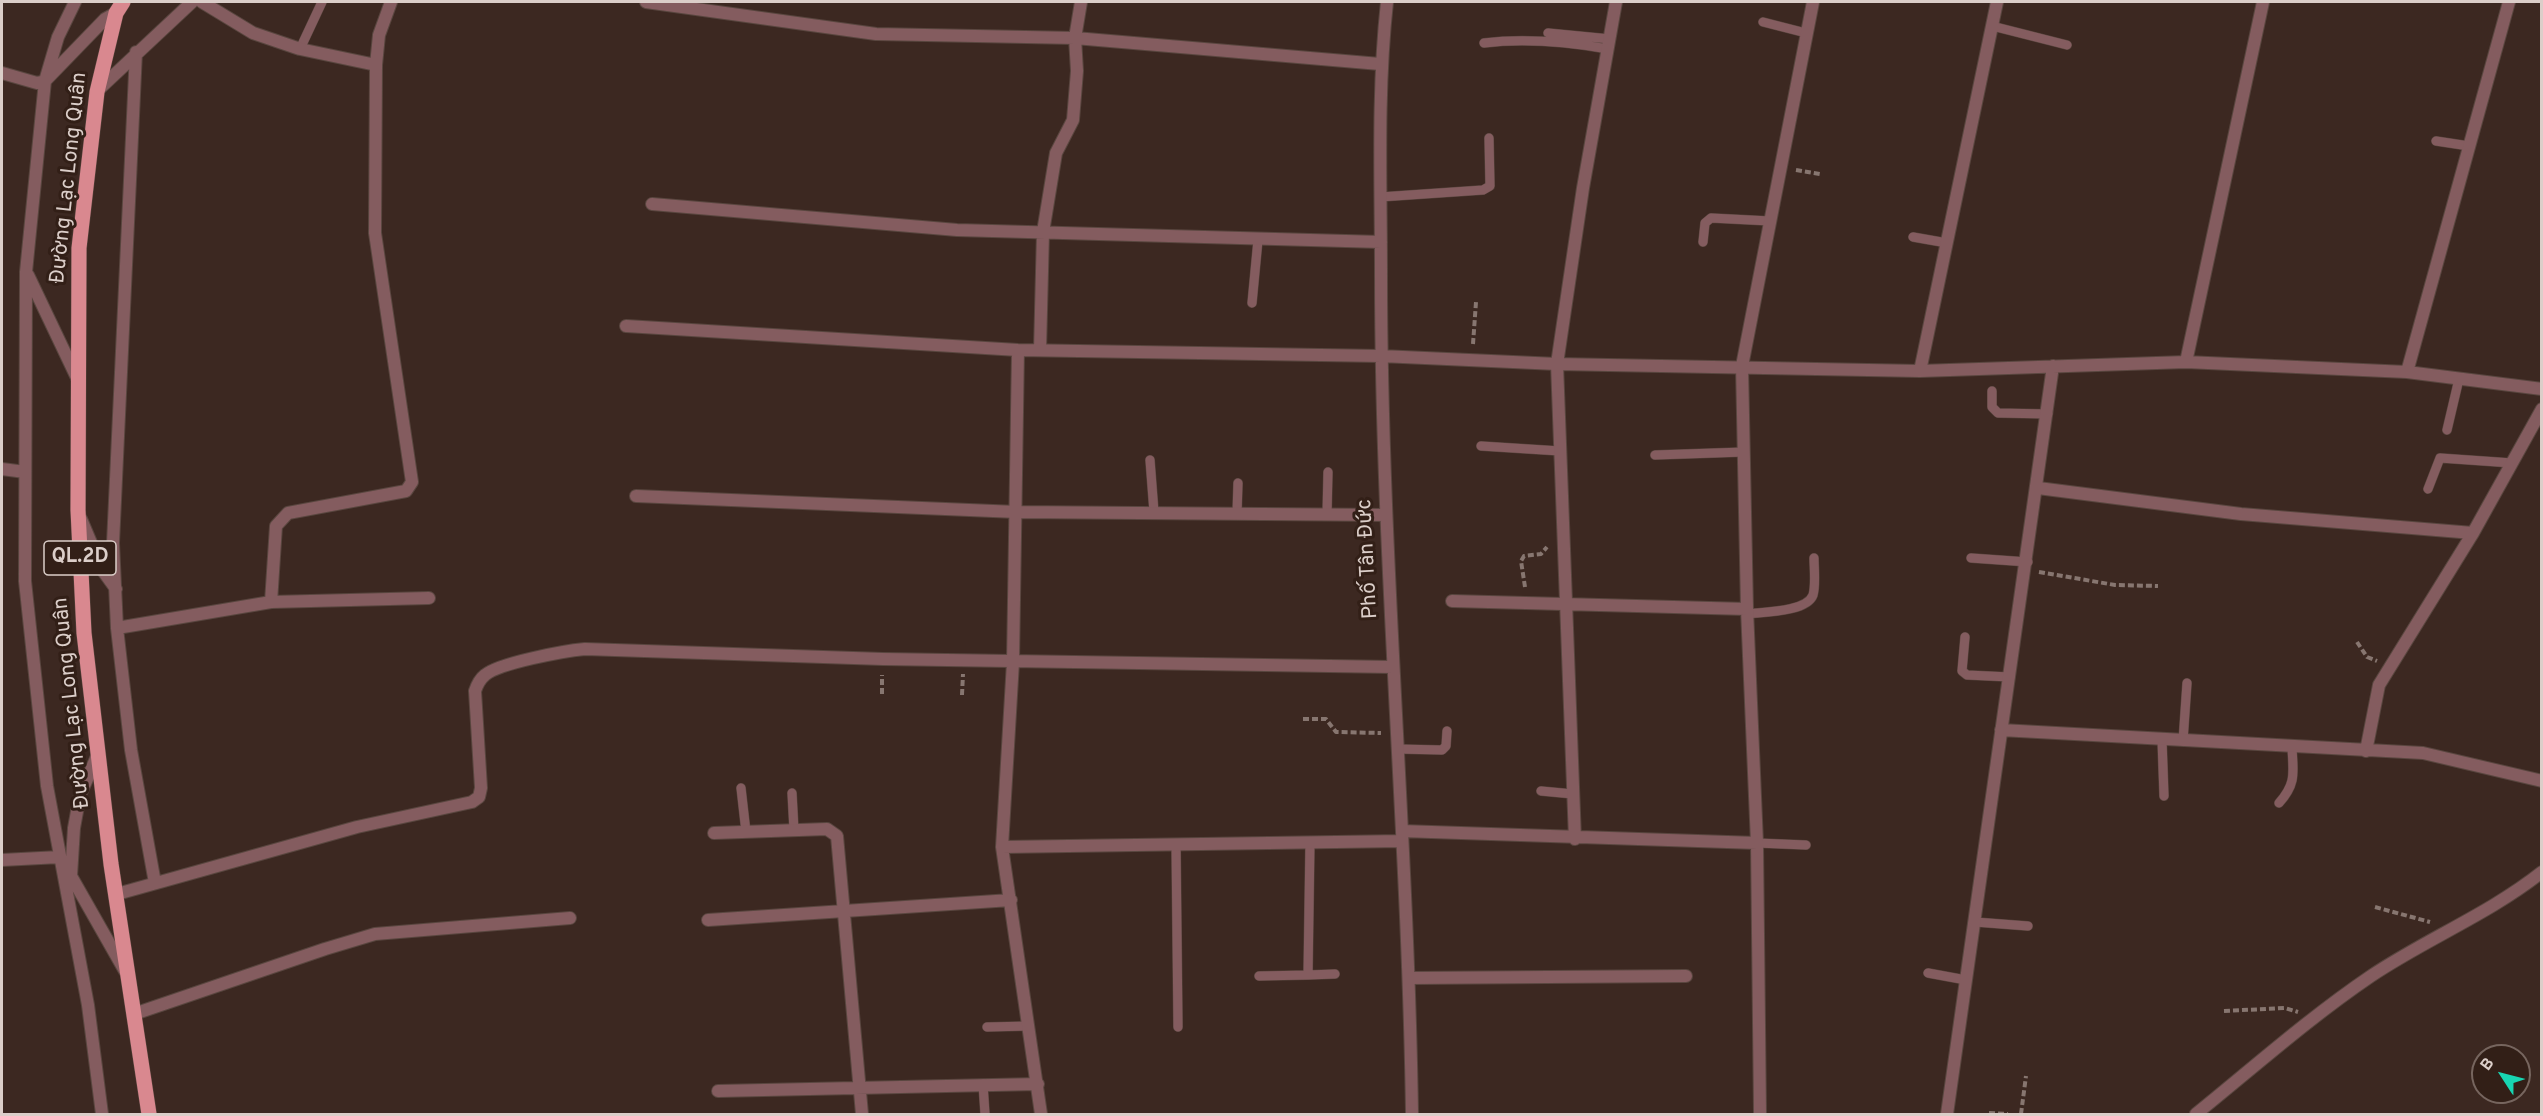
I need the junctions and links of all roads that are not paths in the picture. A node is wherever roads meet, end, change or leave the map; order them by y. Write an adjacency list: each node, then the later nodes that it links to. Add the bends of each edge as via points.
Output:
1 (75, 2): 28 (street, via 58,37)
2 (192, 2): 24 (street)
3 (202, 2): 23 (street, via 253,33)
4 (322, 2): 23 (lane)
5 (391, 2): 26 (street, via 379,35)
6 (646, 2): 19 (street, via 876,34)
7 (1081, 2): 19 (street)
8 (1387, 2): 25 (street, Phố Tân Đức)
9 (1616, 2): 21 (street)
10 (1813, 2): 18 (street)
11 (1997, 2): 16 (street)
12 (2263, 2): 48 (street)
13 (2509, 2): 32 (street)
14 (120, 7): 28 (street); 29 (main road, Đường Lạc Long Quân / QL.2D)
15 (1763, 22): 18 (lane)
16 (1992, 26): 22 (lane); 41 (street)
17 (1548, 33): 21 (lane)
18 (1806, 33): 35 (street)
19 (1075, 38): 25 (street); 36 (street, via 1073,120 1056,153)
20 (1484, 43): 21 (lane, via 1503,40)
21 (1609, 44): 49 (street)
22 (2067, 45)
23 (300, 50): 26 (street)
24 (136, 52): 29 (street); 84 (street, via 113,543)
25 (1380, 64): 33 (street, Phố Tân Đức)
26 (376, 65): 87 (street, via 375,233 412,482 406,491 288,513 282,518 276,526)
27 (2, 73): 28 (street, via 37,83)
28 (45, 81): 42 (street)
29 (97, 92): 54 (main road, Đường Lạc Long Quân / QL.2D, via 79,248)
30 (1489, 138): 33 (lane, via 1490,186 1484,190)
31 (2436, 141): 32 (lane)
32 (2469, 146): 53 (street)
33 (1380, 197): 39 (street, Phố Tân Đức)
34 (652, 204): 36 (street, via 957,230)
35 (1770, 221): 40 (lane, via 1711,218 1705,223); 50 (street)
36 (1042, 232): 38 (street); 46 (street)
37 (1913, 237): 41 (lane)
38 (1258, 240): 39 (street); 43 (lane)
39 (1381, 242): 47 (street, Phố Tân Đức)
40 (1703, 242)
41 (1947, 243): 52 (street)
42 (26, 272): 54 (street); 68 (street)
43 (1252, 303)
44 (626, 326): 45 (street)
45 (1018, 350): 46 (street); 75 (street)
46 (1040, 350): 47 (street)
47 (1381, 356): 49 (street); 79 (street, Phố Tân Đức)
48 (2186, 362): 51 (street); 53 (street)
49 (1557, 364): 50 (street); 62 (street)
50 (1742, 366): 52 (street); 63 (street)
51 (2054, 366): 52 (street); 59 (street)
52 (1920, 371)
53 (2407, 372): 55 (street)
54 (76, 378): 74 (main road, Đường Lạc Long Quân / QL.2D)
55 (2459, 379): 56 (street); 60 (lane)
56 (2541, 389)
57 (1992, 391): 59 (lane, via 1992,407 1998,413)
58 (2541, 409): 66 (street)
59 (2048, 414): 71 (street)
60 (2447, 430)
61 (1481, 446): 62 (lane)
62 (1560, 451): 88 (street)
63 (1744, 452): 64 (lane); 89 (street)
64 (1655, 455)
65 (1150, 460): 76 (lane)
66 (2512, 463): 72 (lane, via 2440,458); 80 (street)
67 (2, 469): 68 (street)
68 (25, 472): 121 (street, via 25,581 47,786)
69 (1328, 472): 78 (lane)
70 (1238, 483): 77 (lane)
71 (2038, 488): 80 (street, via 2241,514); 83 (street)
72 (2428, 489)
73 (636, 496): 75 (street)
74 (78, 510): 84 (street, via 103,571); 103 (main road, Đường Lạc Long Quân / QL.2D, via 84,633)
75 (1017, 512): 76 (street); 92 (street)
76 (1154, 512): 77 (street)
77 (1237, 513): 78 (street)
78 (1327, 514): 79 (street)
79 (1386, 514): 93 (street, Phố Tân Đức)
80 (2473, 533): 102 (street, via 2379,685)
81 (1814, 558): 89 (lane, via 1813,596 1805,604)
82 (1971, 558): 83 (lane)
83 (2027, 566): 94 (street)
84 (116, 590): 90 (street)
85 (429, 598): 87 (street)
86 (1452, 601): 88 (street)
87 (271, 602): 90 (street)
88 (1566, 603): 89 (street); 108 (street)
89 (1747, 611): 117 (street)
90 (117, 628): 125 (street, via 131,750)
91 (1965, 637): 94 (lane, via 1962,671 1967,675)
92 (1013, 662): 93 (street); 120 (street); 125 (street, via 605,650 551,653 486,674 478,683 475,691 479,798)
93 (1393, 667): 101 (street, Phố Tân Đức)
94 (2010, 677): 96 (street)
95 (2187, 683): 99 (lane)
96 (2001, 730): 98 (street); 131 (street)
97 (1447, 731): 101 (lane, via 1442,750)
98 (2162, 740): 99 (street); 109 (lane)
99 (2182, 741): 100 (street)
100 (2292, 747): 102 (street); 110 (lane, via 2293,781)
101 (1398, 749): 114 (street, Phố Tân Đức)
102 (2366, 751): 104 (street, via 2423,753)
103 (98, 754): 124 (street, via 80,795); 126 (main road, Đường Lạc Long Quân / QL.2D)
104 (2541, 781)
105 (741, 788): 112 (lane)
106 (1541, 791): 108 (lane)
107 (792, 793): 111 (lane)
108 (1574, 794): 115 (street)
109 (2164, 796)
110 (2278, 803)
111 (795, 830): 112 (street); 128 (street, via 827,828 837,836)
112 (746, 832): 113 (street)
113 (714, 833)
114 (1402, 836): 115 (street); 116 (street); 138 (street, Phố Tân Đức)
115 (1575, 839): 117 (street)
116 (1310, 843): 118 (street); 135 (lane)
117 (1757, 843): 119 (lane); 155 (street)
118 (1176, 844): 120 (street); 144 (lane)
119 (1806, 845)
120 (1002, 847): 127 (street)
121 (60, 857): 122 (street); 124 (street)
122 (2, 860)
123 (2541, 872): 157 (street, via 2495,905 2373,974)
124 (67, 877): 139 (street); 149 (street)
125 (155, 883): 126 (street)
126 (117, 894): 139 (main road, Đường Lạc Long Quân / QL.2D)
127 (1011, 900): 128 (street); 142 (street)
128 (842, 912): 130 (street); 147 (street)
129 (570, 918): 141 (street, via 375,934)
130 (708, 920)
131 (1975, 922): 132 (lane); 140 (street)
132 (2028, 926)
133 (1928, 973): 140 (lane)
134 (1335, 974): 135 (lane)
135 (1308, 975): 136 (lane)
136 (1259, 976)
137 (1686, 976): 138 (street)
138 (1410, 978): 154 (street, Phố Tân Đức)
139 (129, 979): 141 (main road, Đường Lạc Long Quân / QL.2D)
140 (1966, 980): 156 (street)
141 (134, 1014): 150 (main road, Đường Lạc Long Quân / QL.2D)
142 (1029, 1026): 143 (lane); 146 (street)
143 (987, 1027)
144 (1178, 1027)
145 (983, 1084): 146 (street); 147 (street); 152 (lane)
146 (1038, 1084): 153 (street)
147 (858, 1087): 148 (street); 151 (street)
148 (718, 1091)
149 (102, 1114)
150 (149, 1114)
151 (862, 1114)
152 (985, 1114)
153 (1041, 1114)
154 (1412, 1114)
155 (1760, 1114)
156 (1947, 1114)
157 (2196, 1114)

